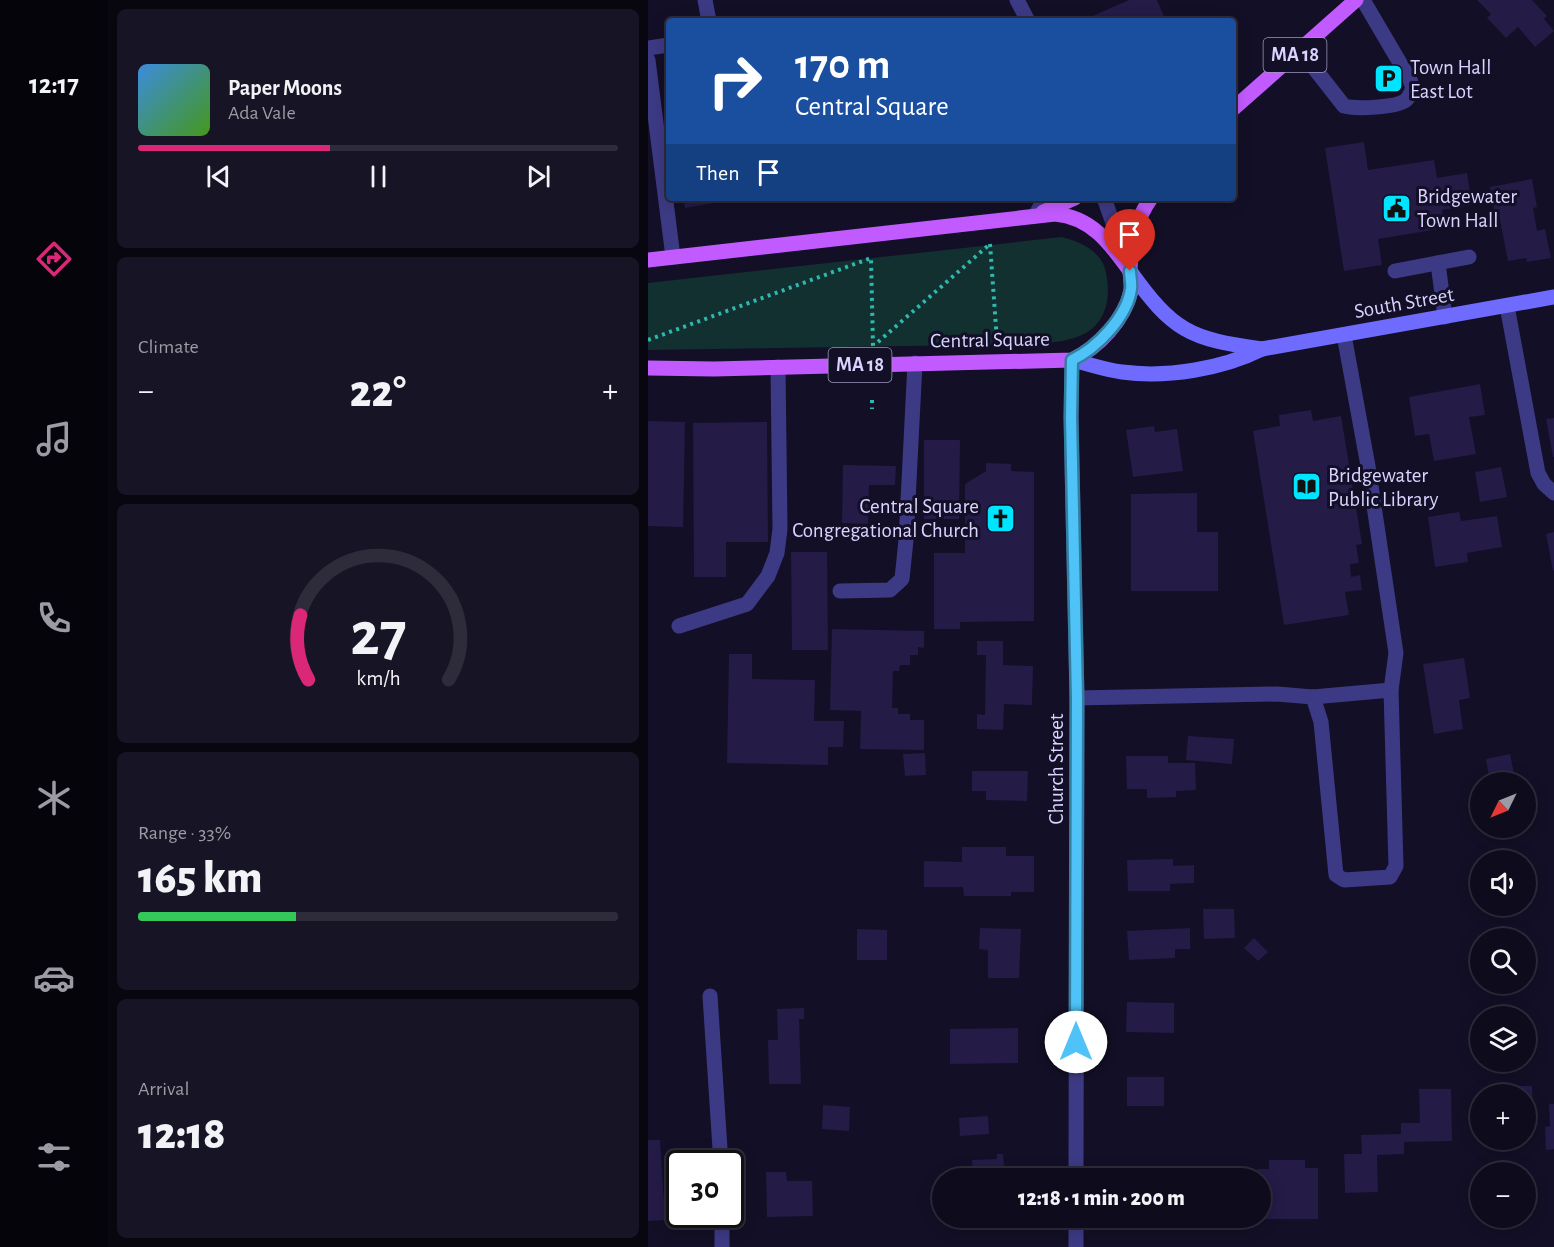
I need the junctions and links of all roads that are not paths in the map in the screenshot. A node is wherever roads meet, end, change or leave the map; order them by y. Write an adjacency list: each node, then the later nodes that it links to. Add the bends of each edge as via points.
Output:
1 (705, 0): 5 (street)
2 (1016, 0): 6 (street); 7 (street)
3 (1356, 0): 10 (main road, MA 18)
4 (1363, 0): 10 (street, via 1410,80 1413,88 1405,101 1396,105 1344,106)
5 (708, 18)
6 (1020, 18)
7 (1026, 18)
8 (666, 45): 9 (street)
9 (648, 48)
10 (1300, 50): 12 (main road, MA 18)
11 (648, 60): 18 (street)
12 (1236, 106)
13 (1043, 201): 17 (street)
14 (1068, 201): 17 (main road)
15 (1105, 201): 22 (street)
16 (1149, 201): 22 (main road, Central Square, via 1135,228)
17 (1035, 216): 18 (main road); 22 (main road, via 1055,214 1079,219 1104,236)
18 (673, 257): 20 (main road)
19 (1469, 257): 21 (street)
20 (648, 260)
21 (1438, 263): 23 (street); 26 (street)
22 (1130, 271): 28 (main road, South Street, via 1152,302 1190,333); 29 (main road, Central Square, via 1131,289 1115,322 1087,353)
23 (1395, 271)
24 (1554, 297): 25 (main road, South Street)
25 (1507, 306): 26 (main road, South Street); 33 (street, via 1538,473)
26 (1445, 317): 27 (main road, South Street)
27 (1344, 335): 28 (main road, South Street); 36 (street, via 1396,653)
28 (1262, 350): 29 (main road, South Street, via 1222,365 1178,372 1122,372)
29 (1072, 360): 30 (main road, Central Square / MA 18); 37 (street, Church Street)
30 (915, 363): 31 (main road, Central Square / MA 18); 34 (street, via 902,579 890,590)
31 (778, 367): 32 (main road, Central Square / MA 18); 35 (street, via 777,553 768,576 747,604)
32 (648, 368)
33 (1554, 493)
34 (840, 591)
35 (679, 626)
36 (1391, 690): 38 (street); 38 (street, via 1396,866 1390,877 1344,880 1336,875 1321,722)
37 (1077, 698): 38 (street, via 1276,694); 41 (street, Church Street)
38 (1313, 698)
39 (710, 996): 40 (street)
40 (720, 1150)
41 (1076, 1168)
42 (722, 1228): 44 (street)
43 (1076, 1228): 45 (street)
44 (722, 1247)
45 (1076, 1247)

